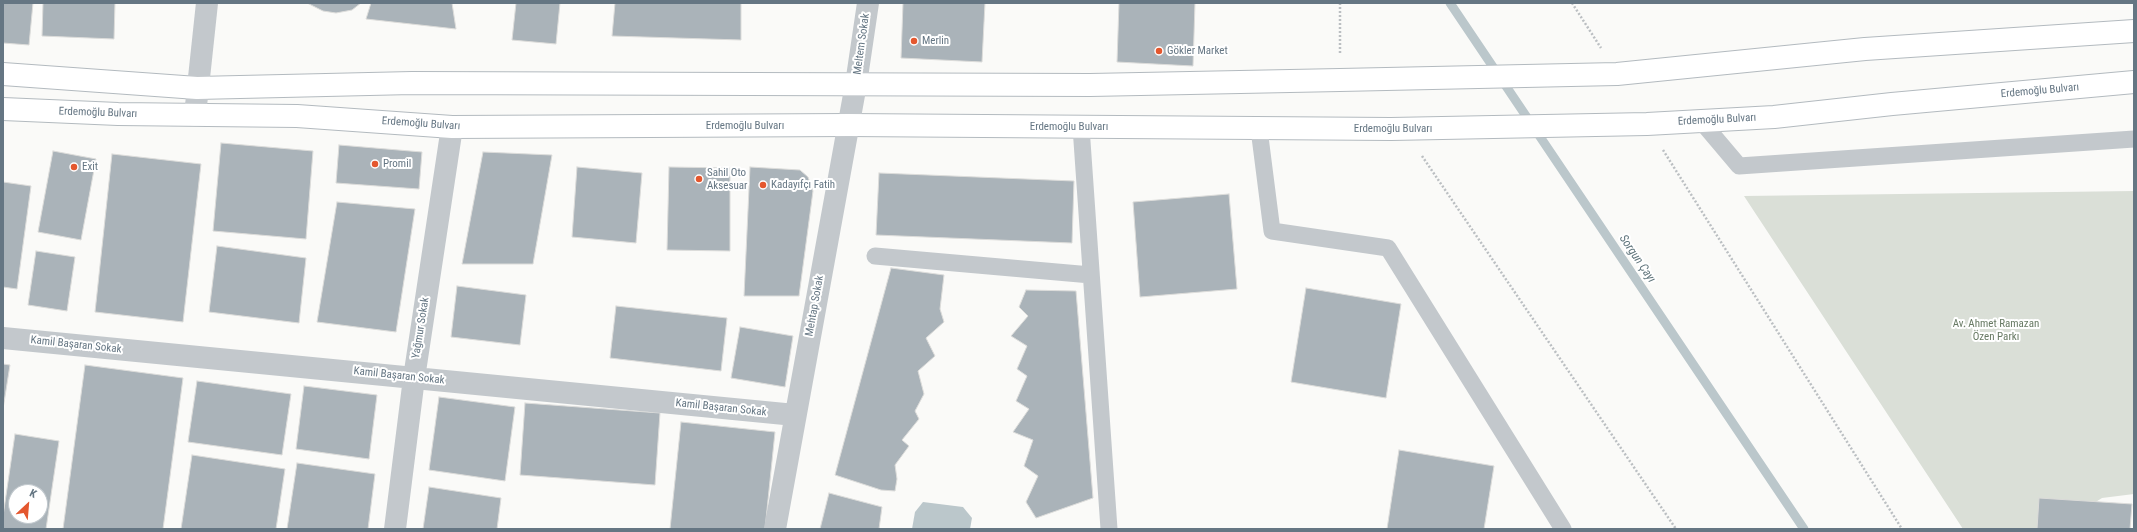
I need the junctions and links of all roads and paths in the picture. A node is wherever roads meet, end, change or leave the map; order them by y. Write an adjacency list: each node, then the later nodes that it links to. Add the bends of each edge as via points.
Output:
1 (207, 3): 11 (street)
2 (868, 3): 10 (street, Meltem Sokak)
3 (1340, 3): 8 (path)
4 (1572, 3): 7 (path)
5 (2134, 31): 7 (main road, via 1865,49)
6 (3, 74): 11 (main road)
7 (1617, 74): 8 (main road)
8 (1340, 80): 10 (main road, via 1090,85)
9 (2134, 82): 14 (main road, Erdemoğlu Bulvarı, via 1774,117)
10 (856, 84): 11 (main road, via 412,83); 16 (street, Mehtap Sokak)
11 (197, 88): 13 (street)
12 (3, 109): 13 (main road, Erdemoğlu Bulvarı)
13 (195, 115): 17 (main road, Erdemoğlu Bulvarı, via 297,116)
14 (1701, 121): 15 (main road, Erdemoğlu Bulvarı); 21 (lane, via 1739,166)
15 (1647, 124): 20 (main road, Erdemoğlu Bulvarı); 32 (path)
16 (848, 125): 17 (main road, Erdemoğlu Bulvarı); 18 (main road, Erdemoğlu Bulvarı); 26 (street, Mehtap Sokak)
17 (452, 127): 25 (street, Yağmur Sokak)
18 (1081, 127): 19 (main road, Erdemoğlu Bulvarı); 23 (lane)
19 (1259, 128): 20 (main road, Erdemoğlu Bulvarı); 30 (lane, via 1272,231 1388,248)
20 (1391, 129): 31 (path, via 1419,152)
21 (2134, 139)
22 (875, 256): 23 (lane)
23 (1091, 275): 29 (lane)
24 (3, 338): 25 (street, Kamil Başaran Sokak)
25 (414, 378): 26 (street, Kamil Başaran Sokak); 27 (street, Yağmur Sokak)
26 (795, 415): 28 (street, Mehtap Sokak)
27 (396, 529)
28 (775, 529)
29 (1109, 529)
30 (1563, 529)
31 (1676, 529)
32 (1902, 529)

